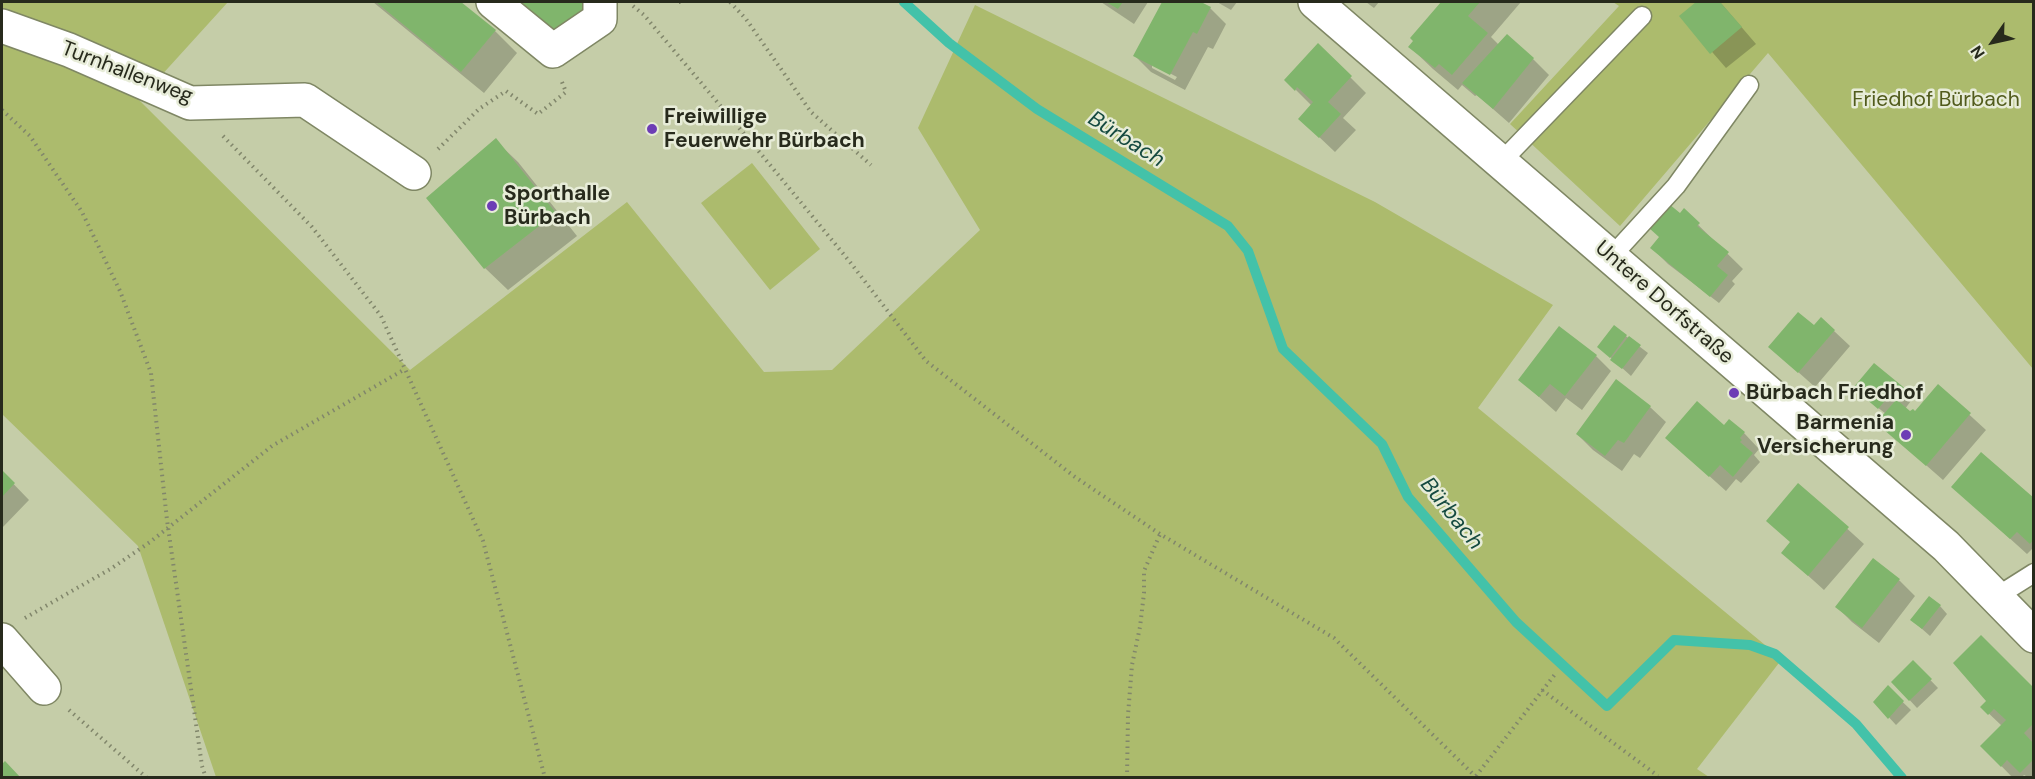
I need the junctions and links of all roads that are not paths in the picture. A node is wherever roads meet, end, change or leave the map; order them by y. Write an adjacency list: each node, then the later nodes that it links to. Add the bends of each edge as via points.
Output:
1 (493, 2): 2 (street, via 553,51 600,19)
2 (600, 2)
3 (1315, 2): 8 (street, Untere Dorfstraße)
4 (1642, 16): 8 (lane)
5 (2, 26): 7 (street, Turnhallenweg, via 69,50 190,103 305,100)
6 (1749, 85): 9 (lane, via 1676,186)
7 (425, 162)
8 (1501, 162): 9 (street, Untere Dorfstraße)
9 (1611, 257): 11 (street, Untere Dorfstraße, via 1946,546)
10 (2034, 573): 11 (lane)
11 (1996, 597): 13 (street, Untere Dorfstraße)
12 (11, 631): 14 (street)
13 (2034, 636)
14 (44, 687)

